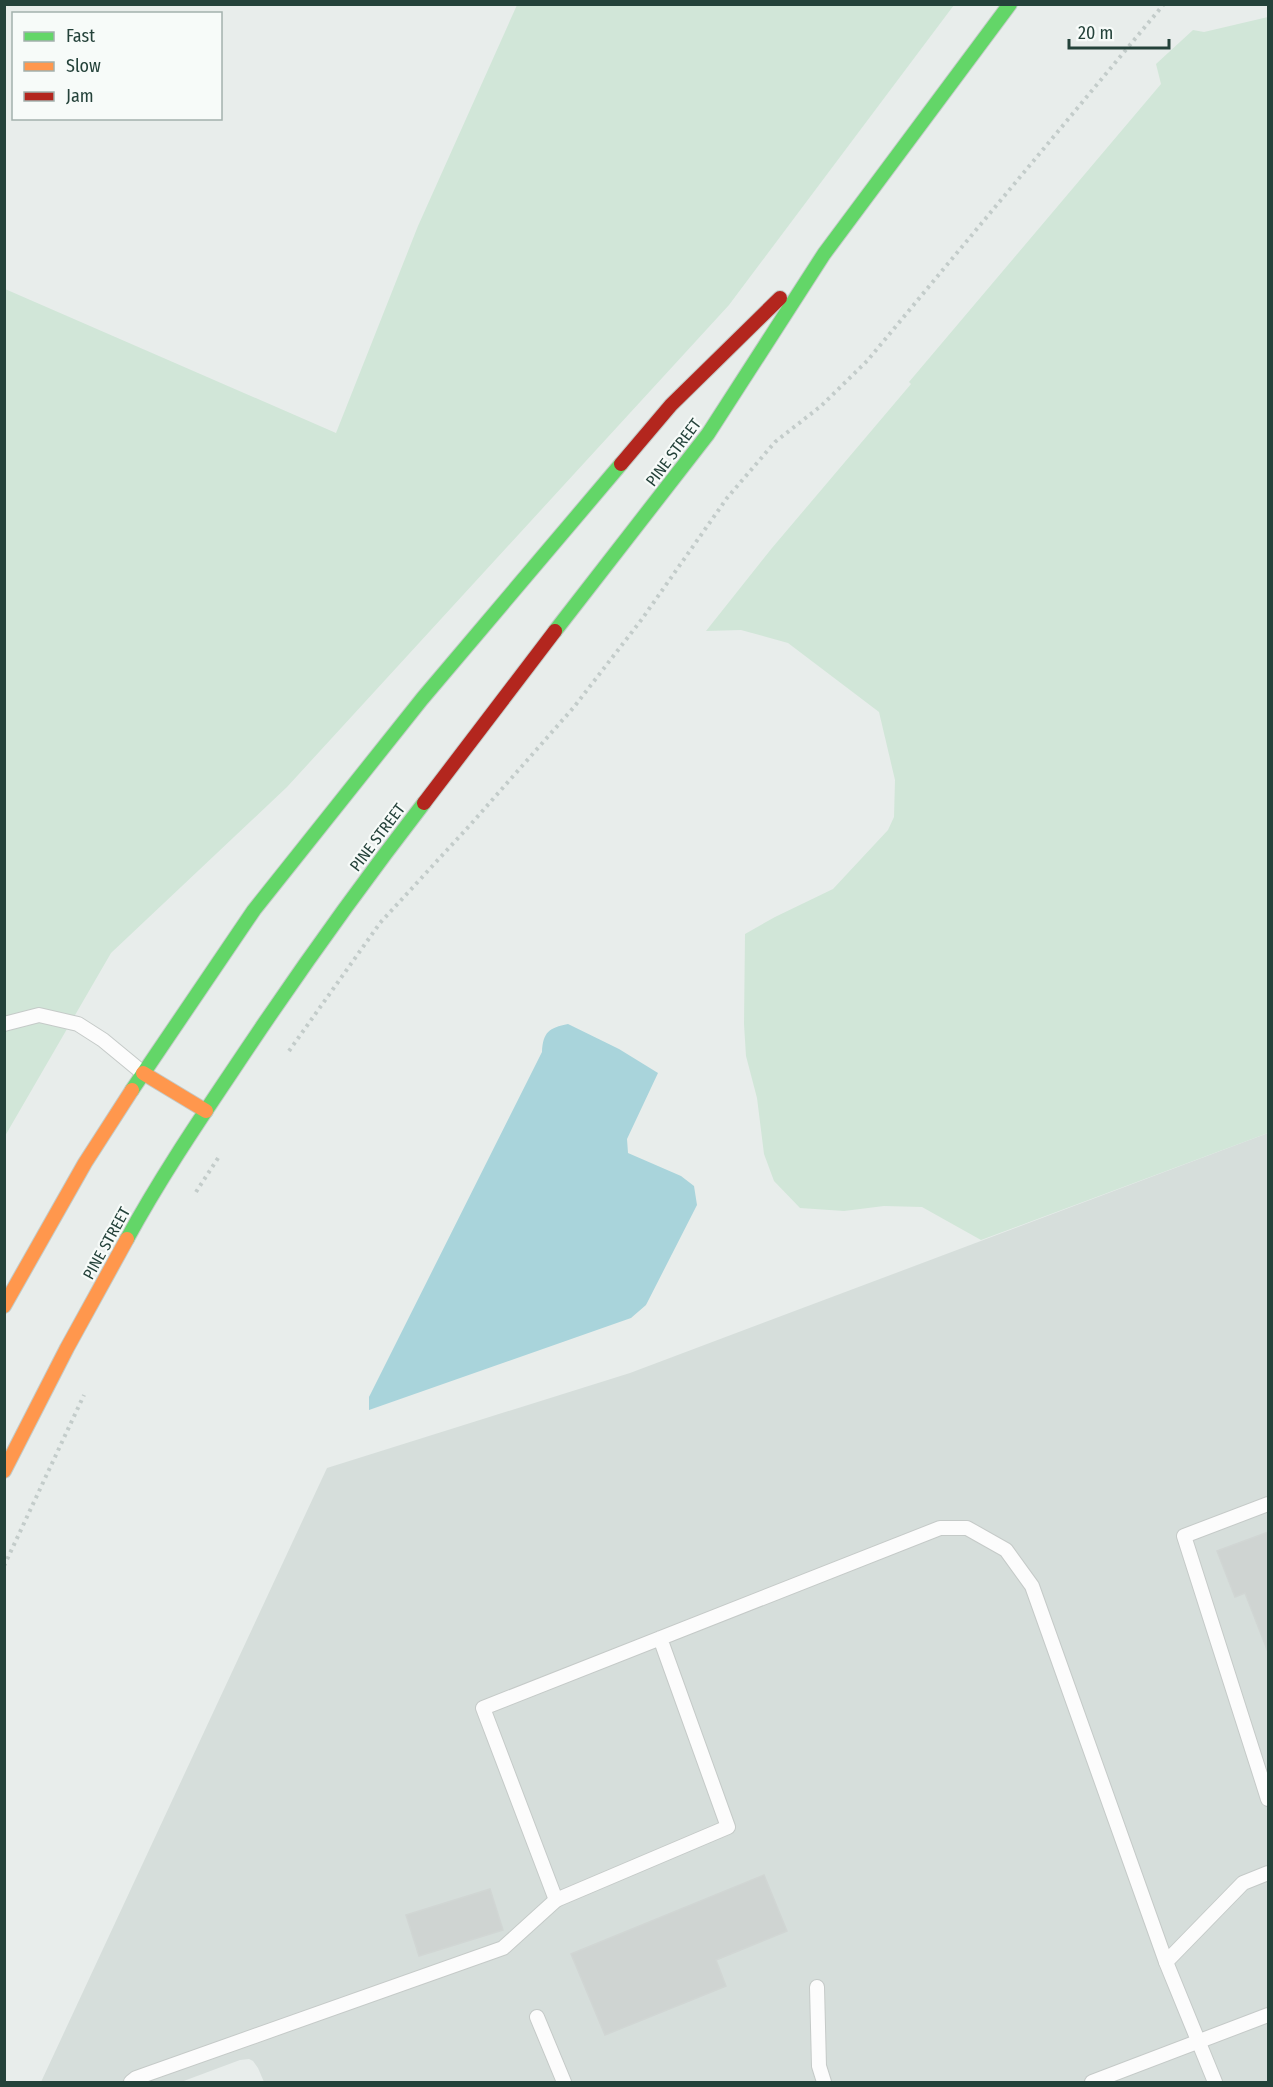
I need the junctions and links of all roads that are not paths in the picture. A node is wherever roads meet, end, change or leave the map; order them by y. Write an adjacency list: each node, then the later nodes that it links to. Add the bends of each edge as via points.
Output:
1 (1010, 4): 2 (street, PINE STREET)
2 (824, 254): 4 (street, PINE STREET, via 671,405 422,699 254,910); 5 (street, PINE STREET, via 708,434 354,894)
3 (4, 1024): 4 (lane, via 39,1015 78,1024)
4 (143, 1073): 5 (street); 6 (street, PINE STREET, via 85,1163)
5 (206, 1111): 7 (street, PINE STREET, via 134,1226)
6 (4, 1306)
7 (4, 1471)
8 (1269, 1504): 10 (lane, via 1184,1536)
9 (660, 1638): 12 (lane, via 728,1827); 12 (lane, via 483,1708); 13 (lane, via 940,1528 967,1528 1006,1550 1032,1586)
10 (1269, 1799)
11 (1269, 1873): 13 (lane, via 1243,1883)
12 (556, 1900): 18 (lane, via 503,1948)
13 (1166, 1962): 17 (lane)
14 (817, 1987): 20 (lane, via 819,2066)
15 (1269, 2015): 17 (lane)
16 (537, 2017): 19 (lane)
17 (1199, 2042): 21 (lane); 22 (lane)
18 (130, 2082)
19 (564, 2082)
20 (825, 2082)
21 (1092, 2082)
22 (1215, 2082)

